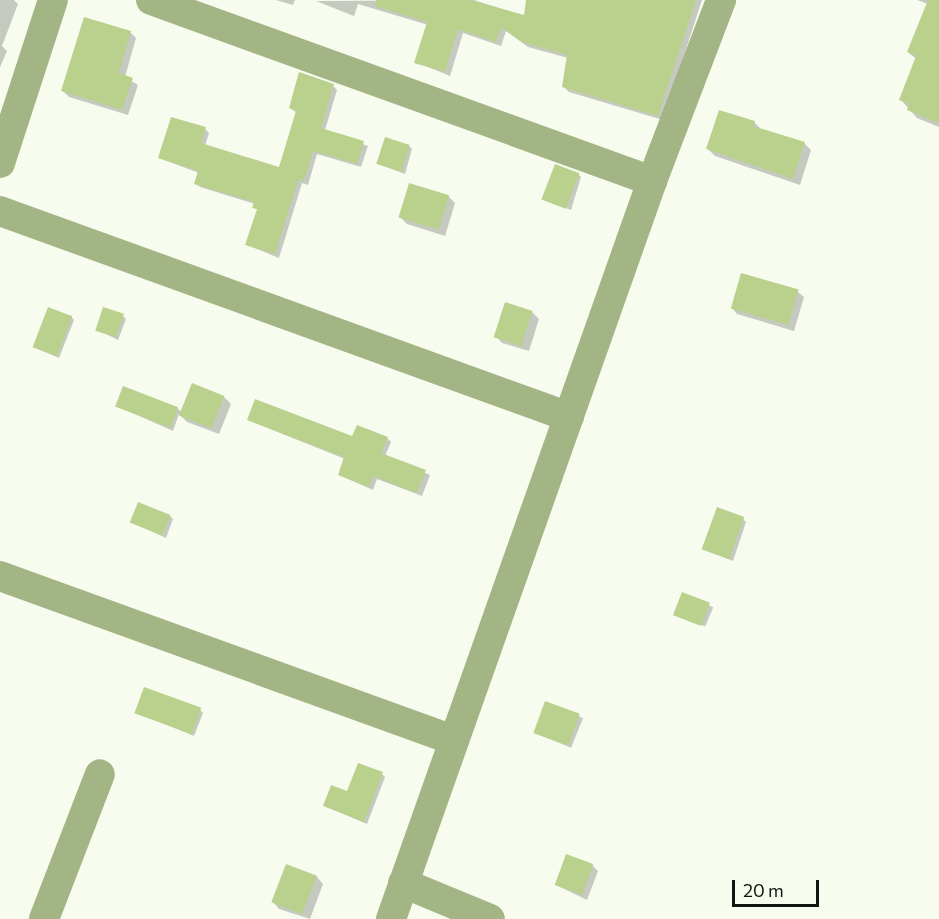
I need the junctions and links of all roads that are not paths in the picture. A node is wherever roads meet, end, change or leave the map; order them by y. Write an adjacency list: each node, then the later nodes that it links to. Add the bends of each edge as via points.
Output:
1 (52, 0): 4 (street)
2 (151, 0): 5 (street)
3 (721, 0): 5 (street)
4 (0, 163)
5 (652, 181): 7 (street)
6 (0, 211): 7 (street)
7 (569, 417): 9 (street)
8 (0, 576): 9 (street)
9 (454, 740): 11 (street)
10 (100, 774): 12 (street)
11 (403, 883): 13 (street); 14 (street)
12 (44, 919)
13 (391, 919)
14 (490, 919)

